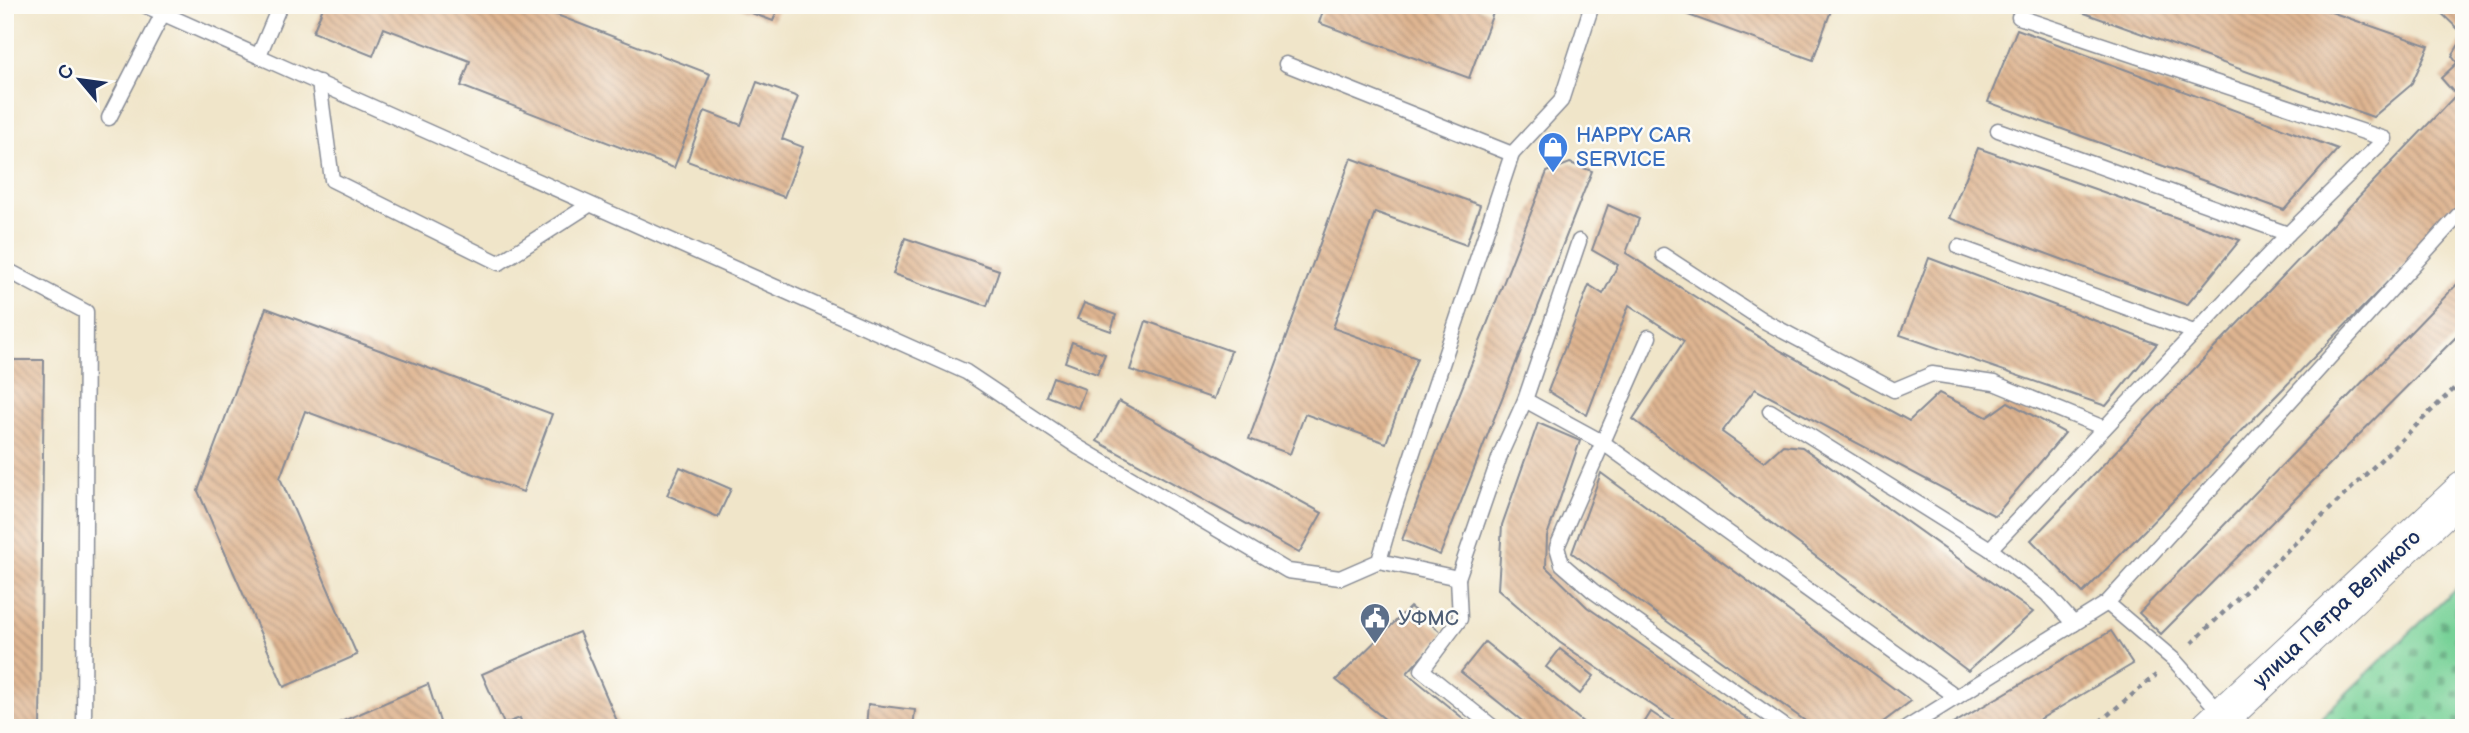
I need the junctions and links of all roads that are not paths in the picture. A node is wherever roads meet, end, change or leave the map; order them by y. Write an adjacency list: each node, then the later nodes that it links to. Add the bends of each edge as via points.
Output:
1 (144, 5): 4 (lane)
2 (281, 5): 6 (lane)
3 (1592, 5): 11 (lane, via 1561,101)
4 (163, 13): 6 (lane); 9 (lane)
5 (2019, 17): 14 (lane, via 2385,139)
6 (259, 55): 8 (lane)
7 (1286, 64): 11 (lane)
8 (319, 82): 12 (lane); 12 (lane, via 332,180 499,263)
9 (109, 118)
10 (1998, 130): 14 (lane)
11 (1512, 154): 27 (lane)
12 (589, 205): 27 (lane, via 966,372 1078,447 1288,571 1340,578)
13 (2464, 209): 29 (lane)
14 (2288, 234): 19 (lane)
15 (1579, 241): 21 (lane)
16 (1959, 247): 19 (lane)
17 (1663, 255): 23 (lane, via 1764,321 1894,390 1931,374 1994,383)
18 (5, 270): 33 (lane, via 86,312)
19 (2194, 332): 23 (lane)
20 (1649, 337): 24 (lane)
21 (1525, 400): 24 (lane); 28 (lane, via 1501,453)
22 (1770, 411): 26 (lane)
23 (2104, 428): 26 (lane)
24 (1602, 442): 31 (lane); 35 (lane, via 1557,547 1562,564 1593,591)
25 (2464, 490): 32 (street, улица Петра Великого)
26 (1990, 549): 30 (lane, via 2047,594)
27 (1379, 561): 28 (lane)
28 (1458, 578): 34 (lane, via 1460,620 1422,670)
29 (2107, 603): 30 (lane); 32 (lane, via 2174,660)
30 (2074, 624): 31 (lane)
31 (1957, 697): 36 (lane)
32 (2217, 722)
33 (84, 728)
34 (1494, 728)
35 (1787, 728)
36 (1908, 728)

